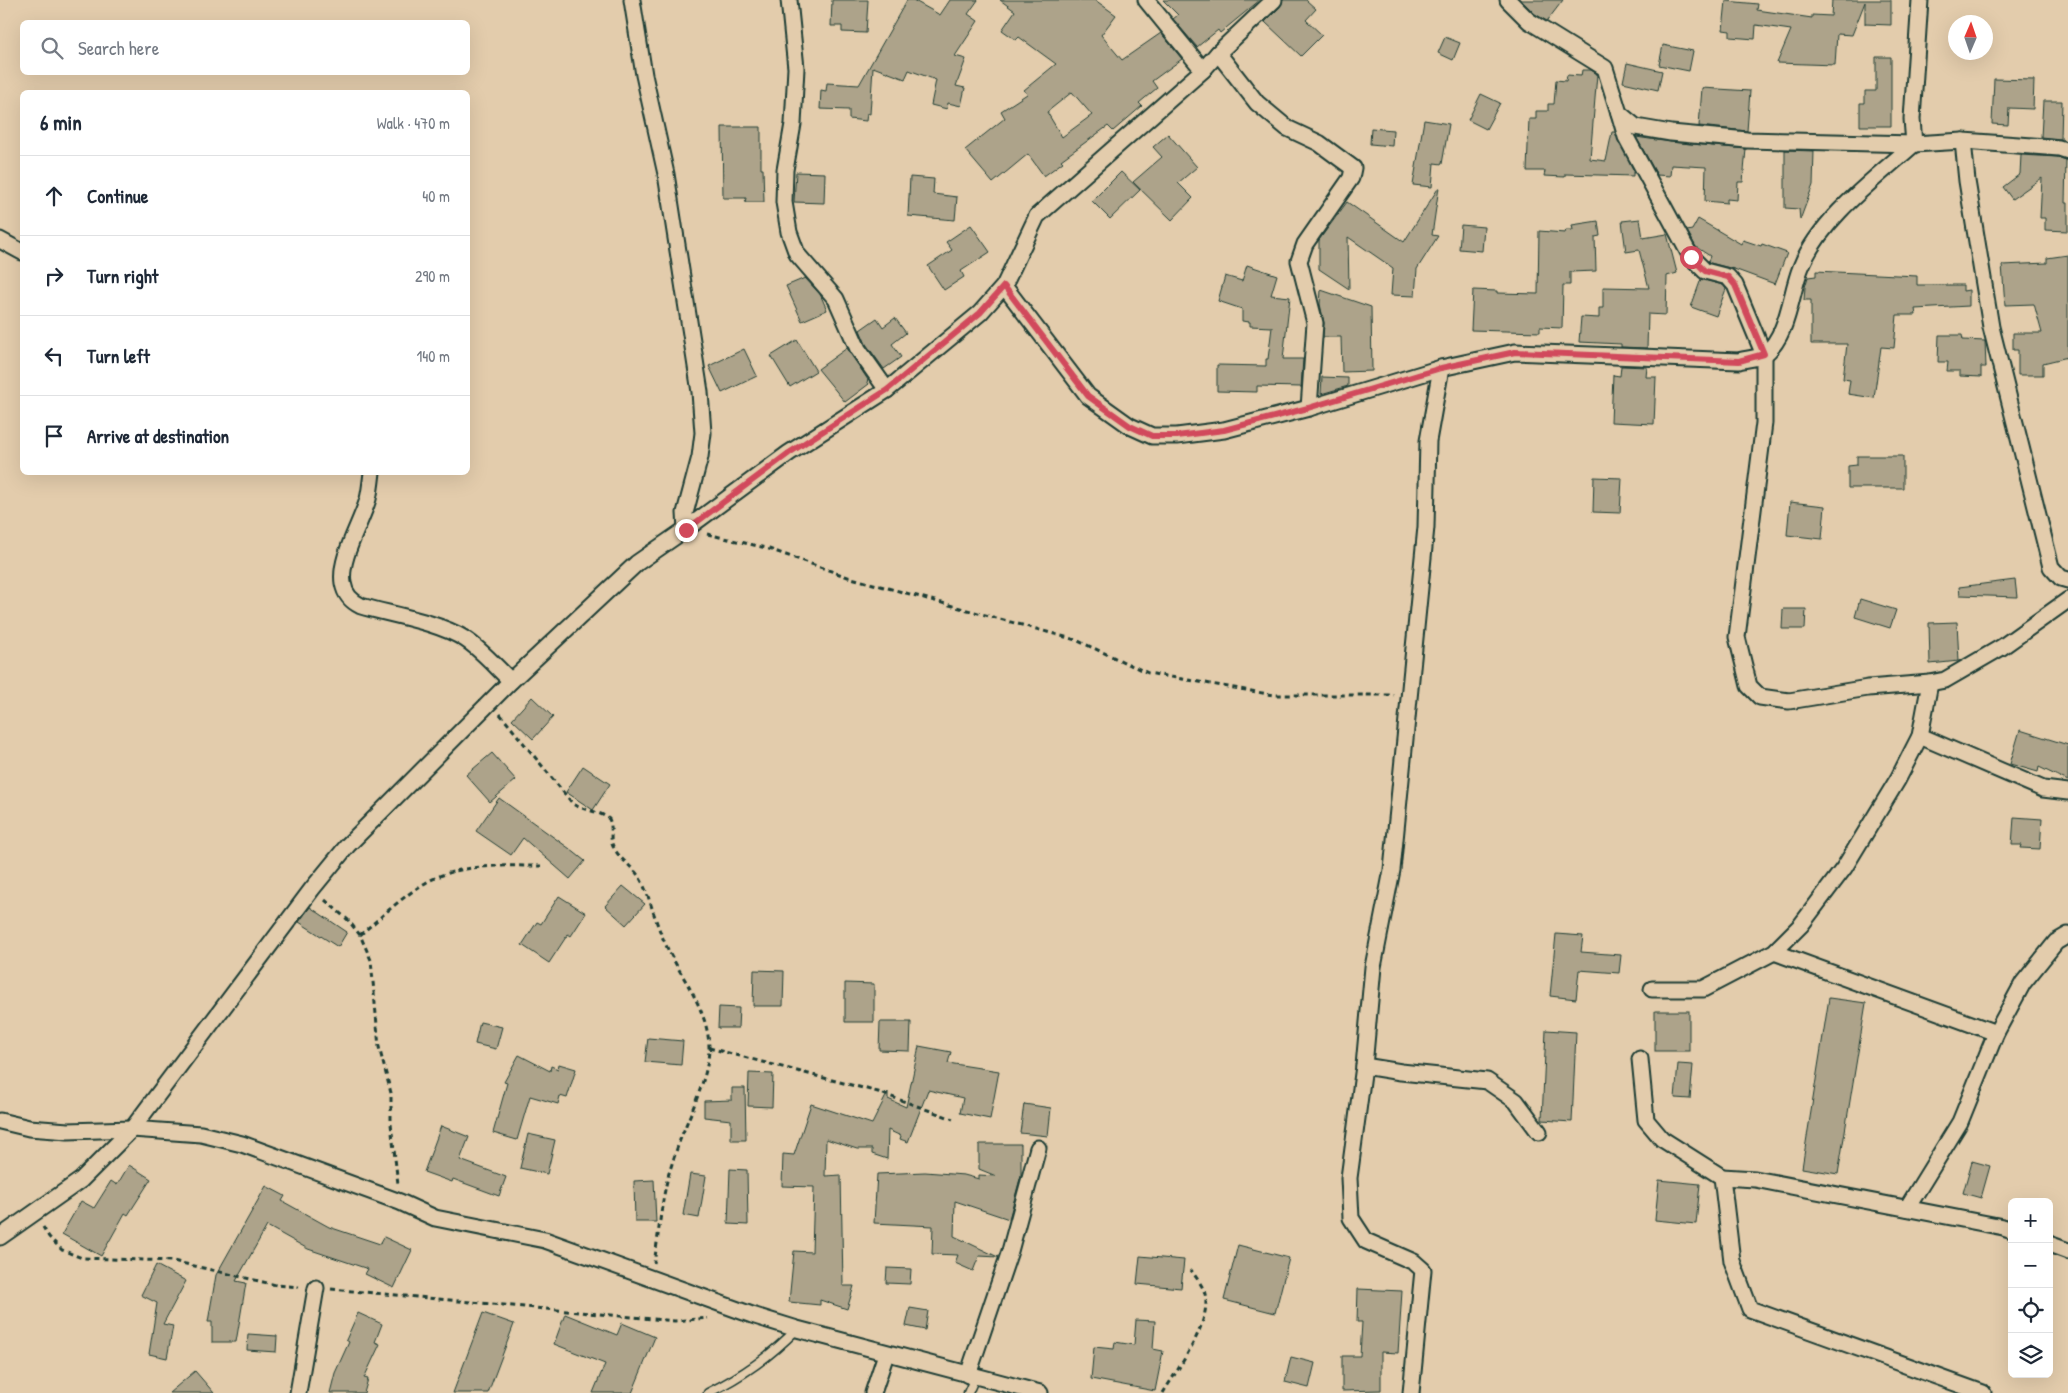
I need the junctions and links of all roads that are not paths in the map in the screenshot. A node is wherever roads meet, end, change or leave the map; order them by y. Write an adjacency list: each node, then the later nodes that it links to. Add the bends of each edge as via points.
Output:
1 (632, 0): 21 (street, via 644,75 666,174 700,392 703,433 685,513)
2 (789, 0): 18 (street, via 796,68 793,124 785,170 784,202 789,232 798,254 836,299 858,349)
3 (1146, 0): 8 (street)
4 (1274, 0): 7 (street)
5 (1508, 0): 9 (street, via 1529,21 1605,68)
6 (1920, 0): 11 (street, via 1912,119)
7 (1218, 53): 8 (street); 19 (street, via 1257,103 1287,128 1319,142 1353,168 1351,178 1305,244 1299,261 1315,323)
8 (1203, 70): 15 (street, via 1038,216)
9 (1619, 113): 11 (street, via 1636,127 1671,133 1748,140); 16 (street, via 1626,137 1691,257 1705,271 1728,277 1735,285)
10 (1963, 141): 11 (street); 12 (street); 22 (street, via 1990,327 2052,567 2061,578)
11 (1914, 144): 16 (street, via 1833,217 1815,239 1801,266 1780,336)
12 (2068, 151)
13 (0, 240): 14 (street)
14 (20, 251)
15 (1004, 286): 18 (street, via 980,313); 19 (street, via 1088,396 1130,426 1152,436 1224,430)
16 (1764, 354): 17 (street, via 1739,361 1515,352); 25 (street, via 1764,423 1737,637 1749,686 1760,697 1790,701 1868,688)
17 (1441, 368): 19 (street); 33 (street, via 1428,441 1426,527 1392,870 1373,967)
18 (887, 390): 21 (street, via 789,453)
19 (1308, 408)
20 (372, 475): 24 (street, via 368,499 344,567 346,594 361,606 442,629 465,640)
21 (686, 530): 24 (street, via 636,563)
22 (2068, 580)
23 (2068, 600): 25 (street, via 2002,647 1946,680)
24 (510, 681): 35 (street, via 348,845)
25 (1930, 683): 26 (street)
26 (1920, 736): 27 (street, via 2043,789); 29 (street, via 1844,868 1801,926)
27 (2068, 792)
28 (2068, 935): 31 (street, via 2056,942 2023,983)
29 (1774, 952): 30 (street, via 1703,989); 31 (street)
30 (1652, 989)
31 (1996, 1033): 39 (street, via 1960,1122)
32 (1640, 1060): 38 (street, via 1646,1120 1662,1139)
33 (1364, 1066): 36 (street, via 1488,1081 1516,1101); 53 (street, via 1349,1178 1350,1218 1366,1241 1414,1262 1424,1270)
34 (0, 1121): 35 (street, via 29,1128 68,1131)
35 (132, 1128): 41 (street, via 81,1180); 45 (street, via 201,1134 242,1144 435,1218 545,1240)
36 (1539, 1132)
37 (1038, 1148): 47 (street)
38 (1722, 1177): 39 (street, via 1755,1179); 54 (street, via 1732,1261 1750,1309)
39 (1907, 1208): 40 (street)
40 (2008, 1229)
41 (0, 1236)
42 (2053, 1245): 43 (street)
43 (2068, 1251)
44 (316, 1288): 48 (street)
45 (797, 1329): 46 (street); 49 (lane, via 774,1352)
46 (886, 1354): 47 (street); 50 (street)
47 (971, 1376): 51 (lane); 52 (street)
48 (298, 1393)
49 (708, 1393)
50 (873, 1393)
51 (968, 1393)
52 (1040, 1393)
53 (1411, 1393)
54 (1983, 1393)

